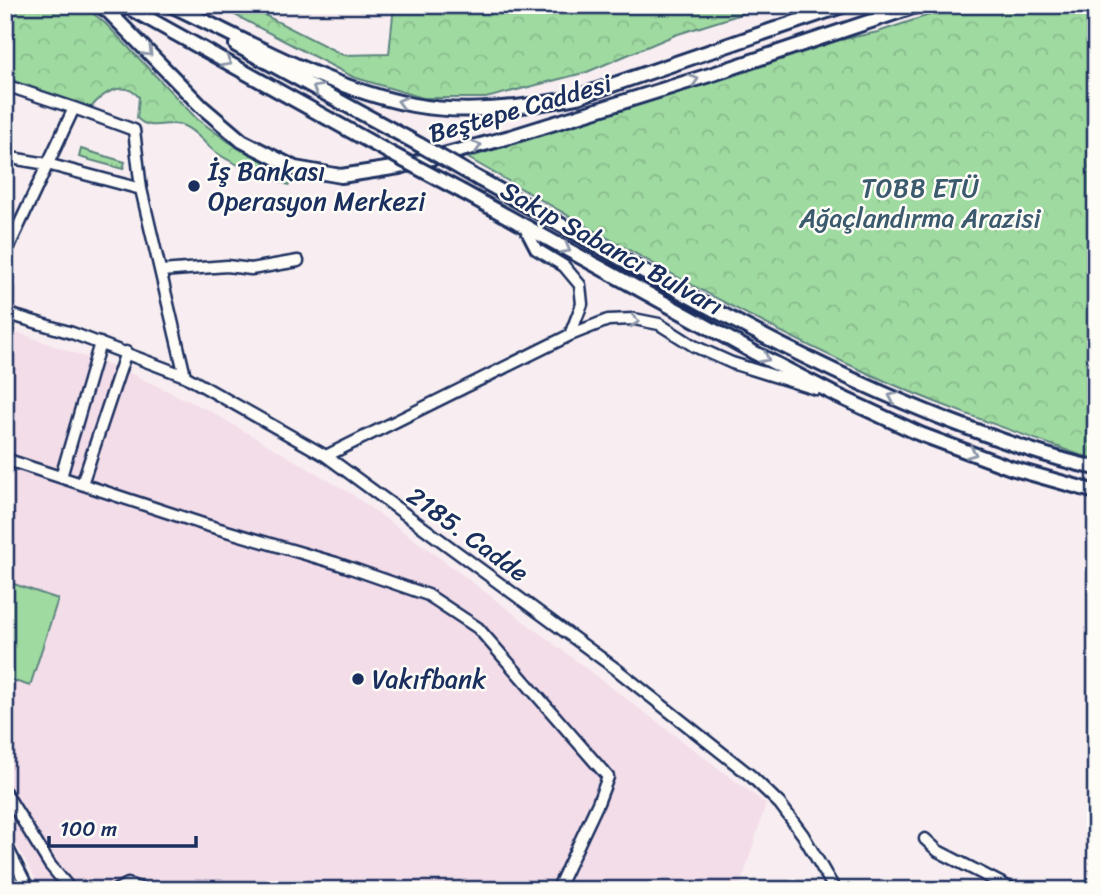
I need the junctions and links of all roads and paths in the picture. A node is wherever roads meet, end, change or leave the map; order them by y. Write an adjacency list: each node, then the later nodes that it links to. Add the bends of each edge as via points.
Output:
1 (99, 5): 6 (main road, Beştepe Caddesi, one-way to 6, via 242,141 295,168 341,176 399,167 510,137)
2 (124, 5): 12 (main road, Sakıp Sabancı Bulvarı, one-way to 12, bridge)
3 (164, 5): 24 (main road, Sakıp Sabancı Bulvarı, one-way to 3, bridge, via 995,438 872,388 765,336)
4 (172, 5): 5 (main road, Beştepe Caddesi, one-way to 4, via 577,97 478,110 413,105 369,93 294,64)
5 (845, 5)
6 (919, 5)
7 (5, 85): 8 (street)
8 (74, 108): 10 (street); 11 (street, via 134,130)
9 (5, 157): 10 (street)
10 (47, 164): 11 (street); 13 (street)
11 (141, 189): 15 (street)
12 (524, 226): 17 (street, via 536,249 564,266 580,285 582,304); 21 (main road, Sakıp Sabancı Bulvarı, one-way to 21)
13 (5, 255)
14 (298, 261): 15 (street, via 251,269 227,266)
15 (161, 271): 20 (street)
16 (5, 313): 18 (street, 2185. Cadde)
17 (570, 335): 21 (street, one-way to 21, via 608,320 659,324 732,363); 22 (street)
18 (100, 343): 19 (street, 2185. Cadde); 25 (street)
19 (126, 352): 20 (street, 2185. Cadde); 26 (street)
20 (185, 376): 22 (street, 2185. Cadde)
21 (836, 395): 27 (main road, Sakıp Sabancı Bulvarı, one-way to 27, via 1011,468)
22 (326, 456): 38 (street, 2185. Cadde, via 616,669 751,776 803,835)
23 (5, 460): 25 (street)
24 (1096, 468)
25 (61, 477): 26 (street)
26 (82, 484): 37 (street, via 428,595 478,628 608,777)
27 (1096, 492)
28 (5, 792): 34 (street)
29 (925, 839): 39 (street, via 938,851)
30 (5, 843): 33 (street)
31 (5, 871): 32 (street)
32 (15, 885)
33 (29, 890)
34 (71, 890)
35 (116, 890): 36 (street, via 128,884)
36 (145, 890)
37 (557, 890)
38 (835, 890)
39 (1014, 890)

